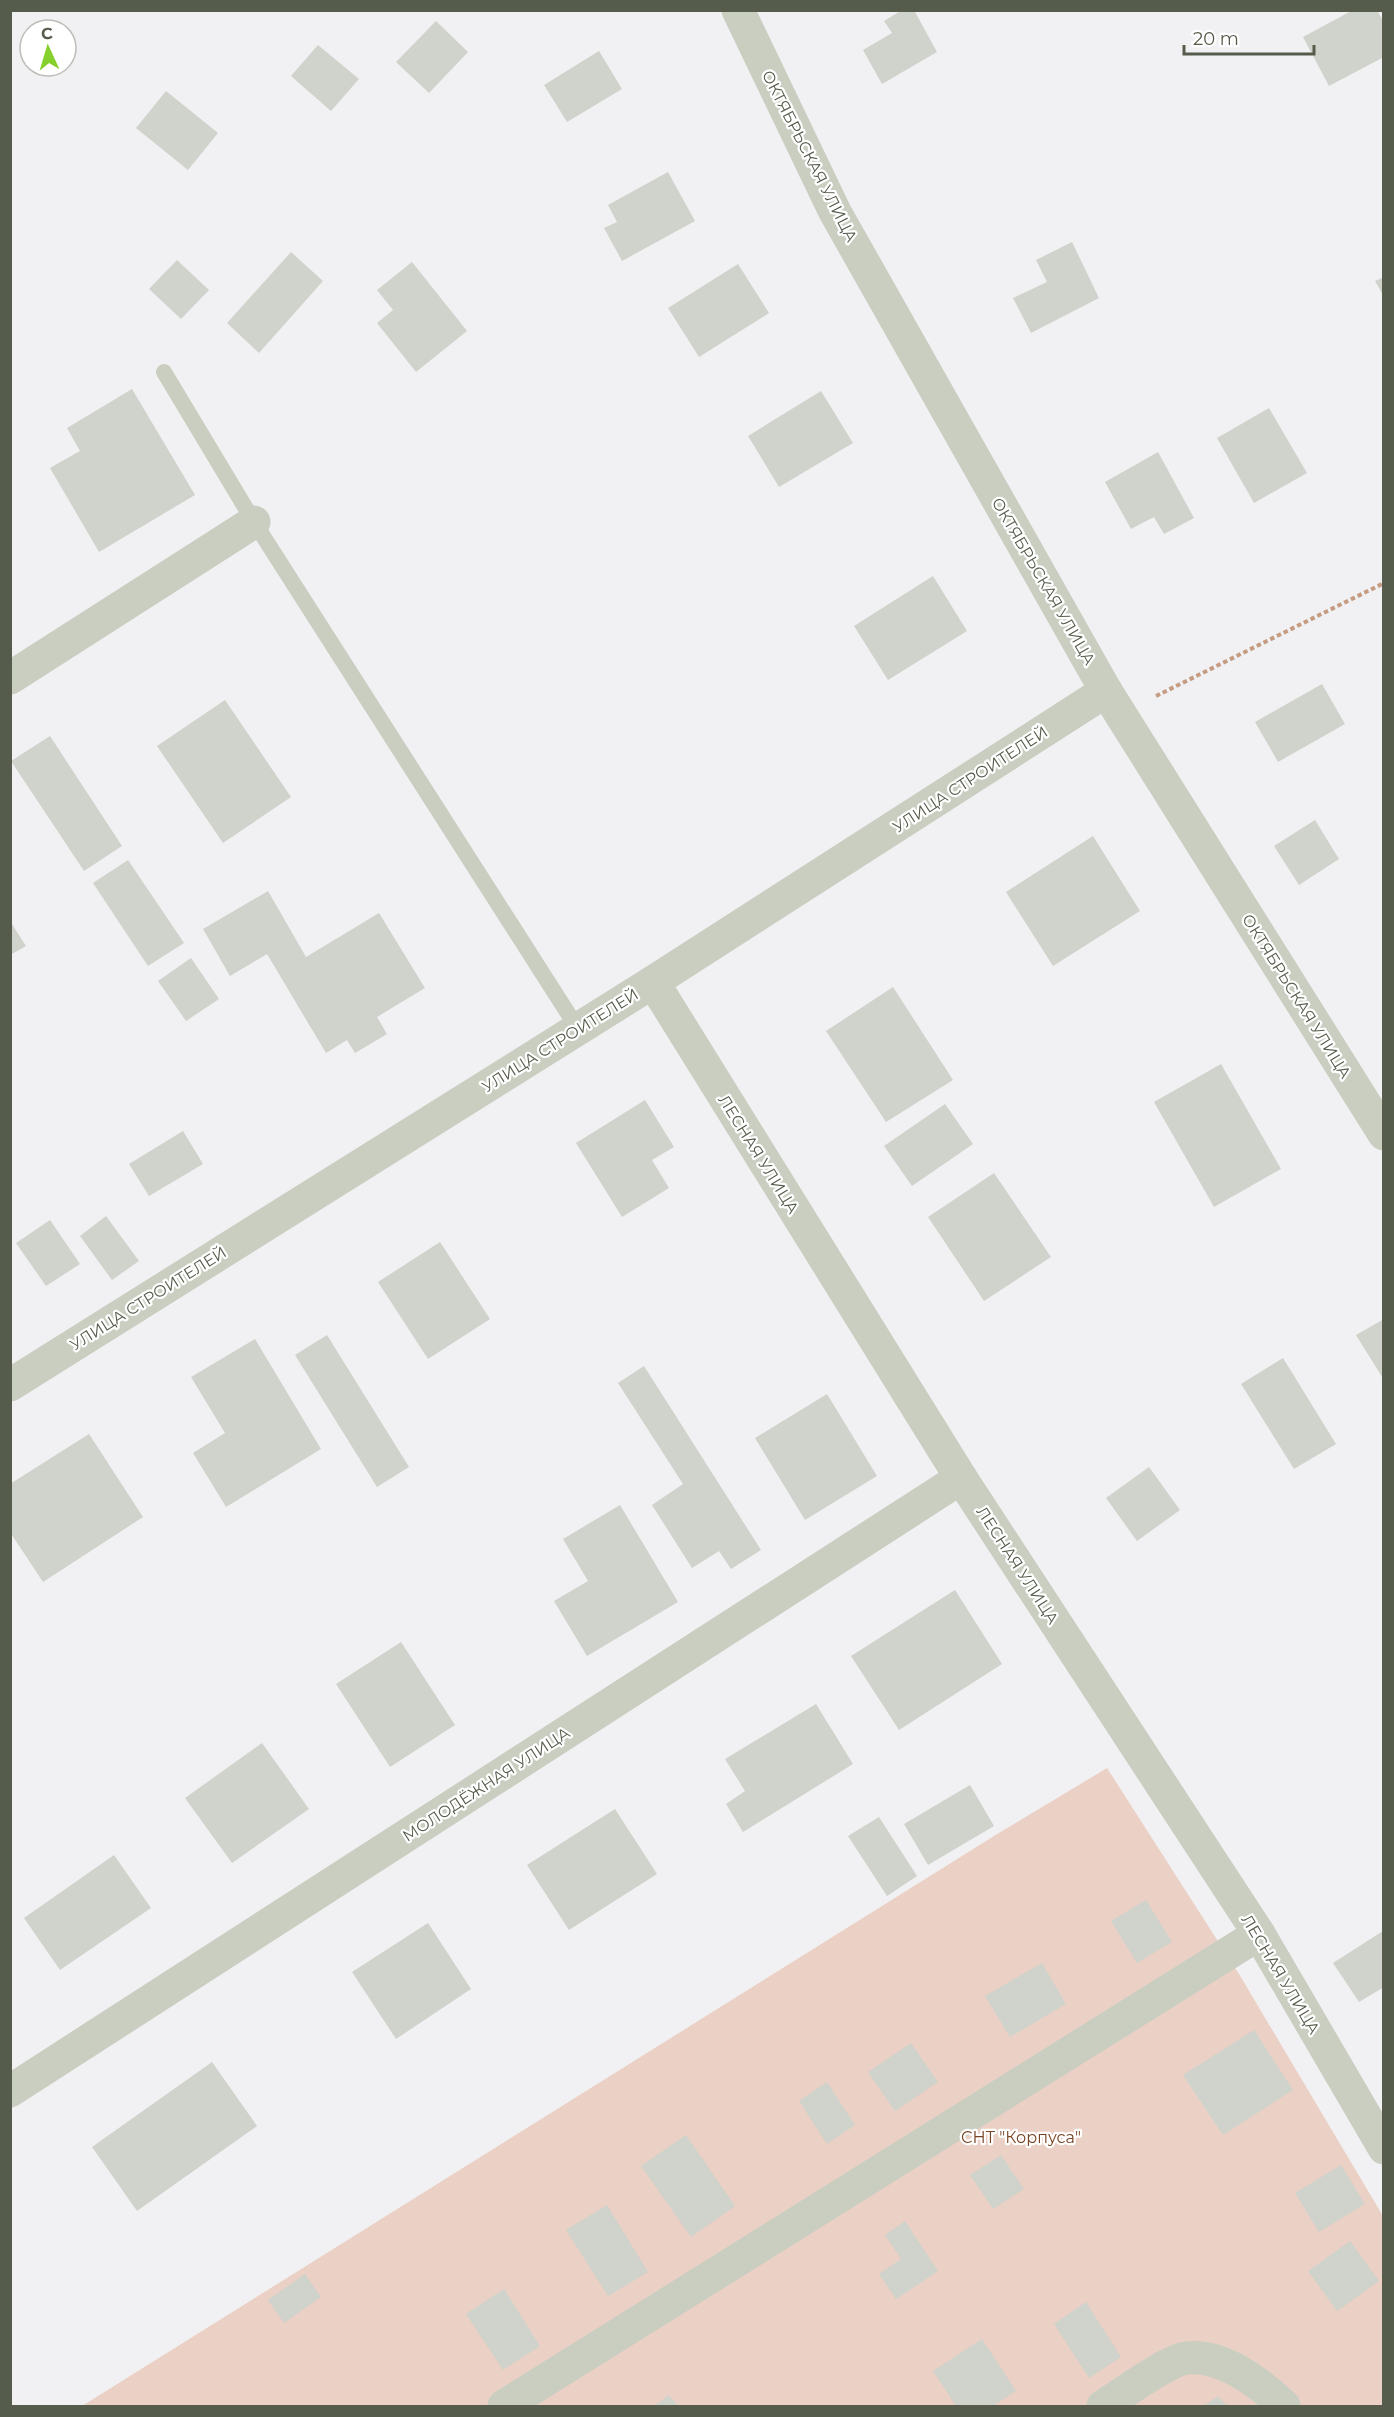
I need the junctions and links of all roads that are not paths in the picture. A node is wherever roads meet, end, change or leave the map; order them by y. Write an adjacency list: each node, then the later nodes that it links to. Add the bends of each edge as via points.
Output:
1 (738, 10): 5 (street, ОКТЯБРЬСКАЯ УЛИЦА, via 835,212)
2 (164, 372): 3 (lane)
3 (254, 522): 4 (street); 7 (lane)
4 (10, 678)
5 (1113, 702): 6 (street, УЛИЦА СТРОИТЕЛЕЙ); 8 (street, ОКТЯБРЬСКАЯ УЛИЦА)
6 (653, 982): 7 (street, УЛИЦА СТРОИТЕЛЕЙ); 10 (street, ЛЕСНАЯ УЛИЦА)
7 (578, 1029): 9 (street, УЛИЦА СТРОИТЕЛЕЙ)
8 (1383, 1134)
9 (10, 1385)
10 (961, 1478): 11 (street, ЛЕСНАЯ УЛИЦА); 12 (street, МОЛОДЁЖНАЯ УЛИЦА)
11 (1259, 1934): 13 (street, ЛЕСНАЯ УЛИЦА); 14 (street)
12 (10, 2091)
13 (1383, 2148)
14 (504, 2406)
15 (1103, 2406): 16 (street, via 1186,2358 1212,2360 1245,2375)
16 (1284, 2406)

